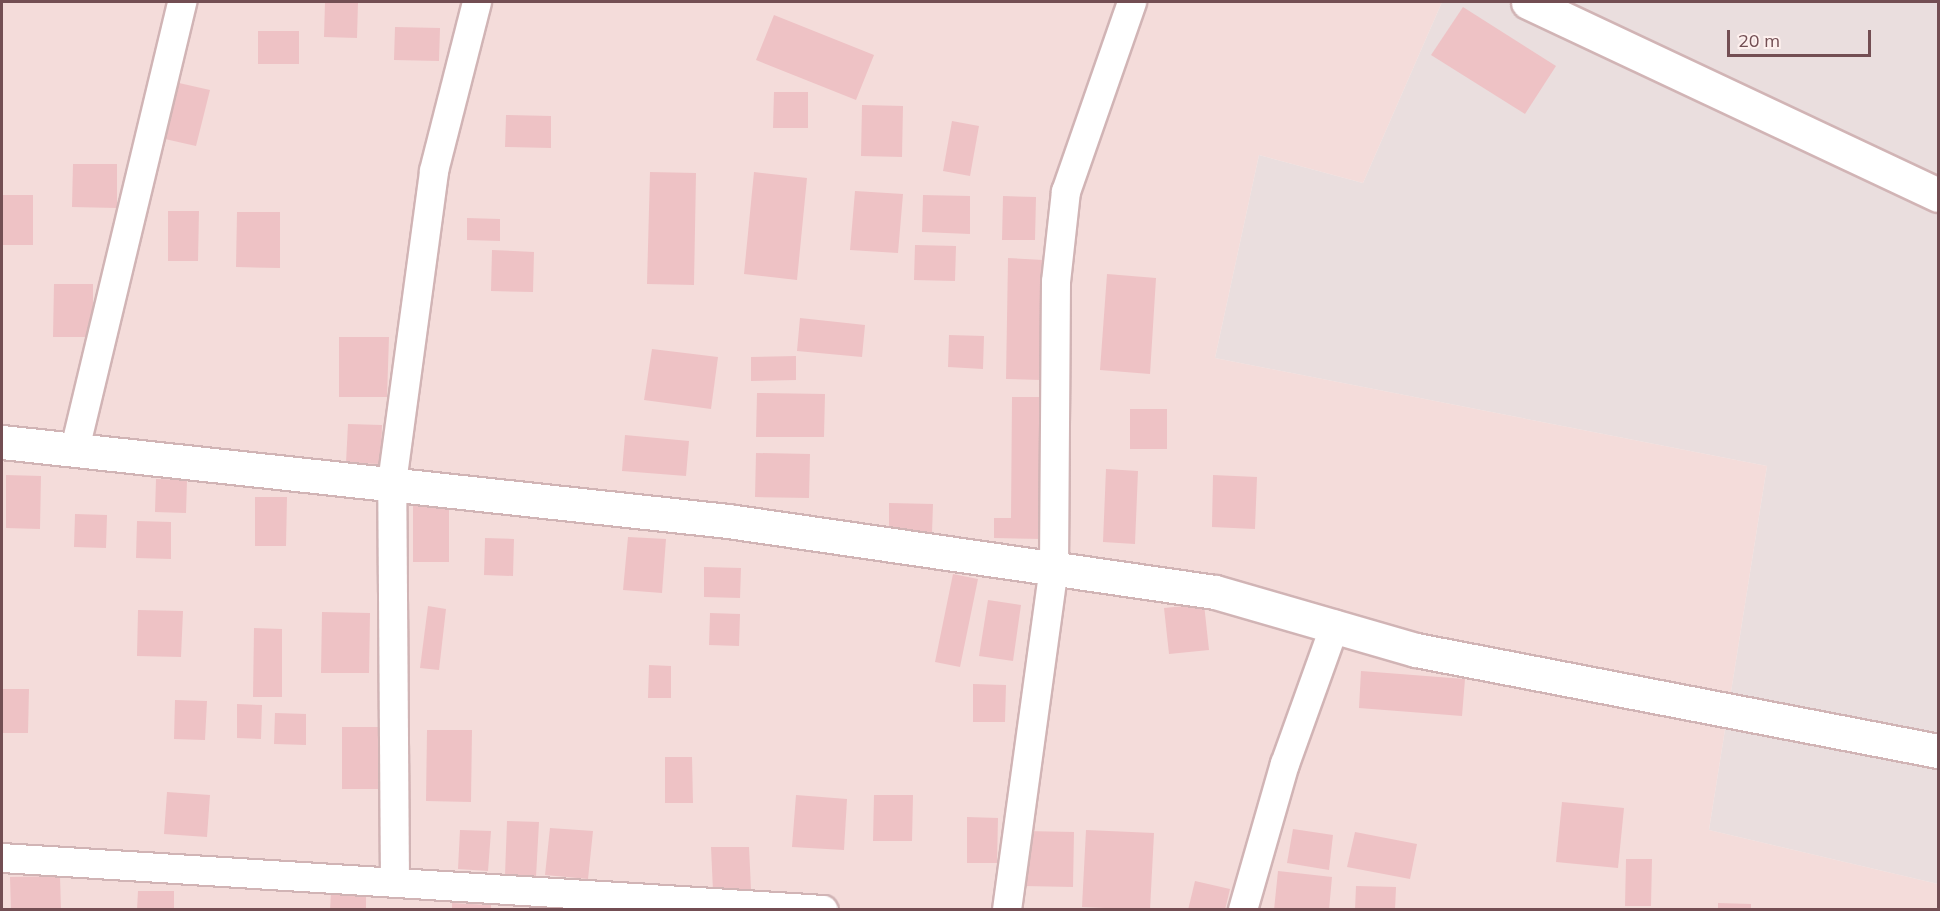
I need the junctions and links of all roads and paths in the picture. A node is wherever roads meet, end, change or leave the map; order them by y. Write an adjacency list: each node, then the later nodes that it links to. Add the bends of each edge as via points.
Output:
1 (182, 2): 7 (lane)
2 (477, 2): 8 (lane, via 434,171)
3 (1132, 2): 9 (lane, via 1066,192 1056,282)
4 (1528, 2): 5 (street)
5 (1938, 195)
6 (2, 442): 7 (street)
7 (75, 449): 8 (street)
8 (393, 483): 9 (street, via 728,521); 13 (lane)
9 (1054, 569): 10 (street, via 1215,592); 15 (lane)
10 (1335, 625): 11 (street, via 1416,650); 16 (lane, via 1285,764)
11 (1938, 751)
12 (2, 858): 13 (lane)
13 (395, 883): 14 (lane)
14 (823, 909)
15 (1007, 909)
16 (1243, 909)

